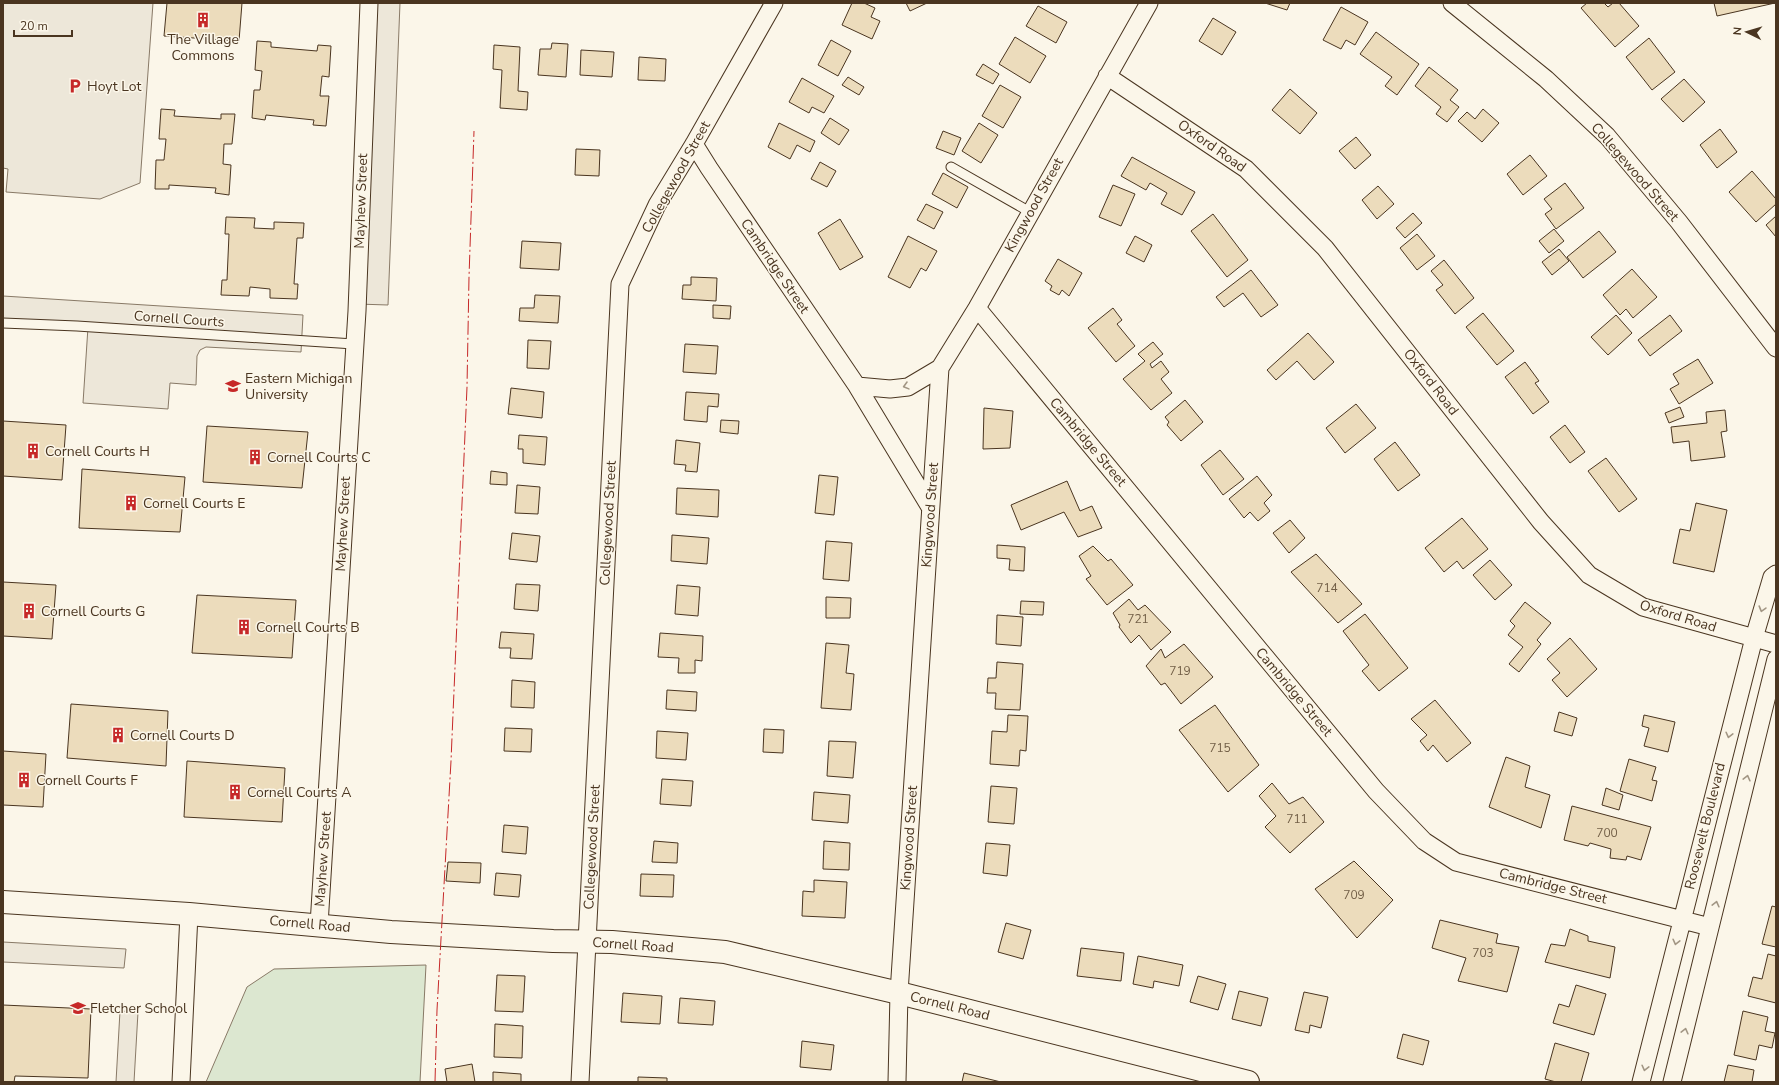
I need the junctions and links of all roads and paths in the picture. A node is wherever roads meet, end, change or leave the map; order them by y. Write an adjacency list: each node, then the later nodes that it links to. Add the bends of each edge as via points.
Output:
1 (369, 3): 11 (street, Mayhew Street)
2 (768, 3): 6 (street, Collegewood Street)
3 (1149, 3): 5 (street, Kingwood Street)
4 (1452, 3): 12 (street, Collegewood Street, via 1546,79 1607,136 1679,222)
5 (1107, 76): 8 (street, Kingwood Street); 17 (street, Oxford Road, via 1246,169 1325,248 1541,522 1589,575 1643,607)
6 (694, 144): 14 (street, Cambridge Street); 25 (street, Collegewood Street, via 657,205 620,284)
7 (951, 167): 8 (lane)
8 (1030, 212): 9 (street, Kingwood Street)
9 (977, 308): 13 (street, Kingwood Street); 22 (street, Cambridge Street, via 1376,791 1424,841 1456,862)
10 (3, 323): 11 (lane, Cornell Courts)
11 (354, 344): 23 (street, Mayhew Street)
12 (1776, 348)
13 (940, 368): 14 (street, one-way to 14, via 908,387 890,389); 15 (street, Kingwood Street)
14 (857, 386): 15 (street, Cambridge Street)
15 (930, 508): 26 (street, Kingwood Street)
16 (1776, 574): 17 (street, Roosevelt Boulevard, one-way to 17, via 1772,577)
17 (1754, 638): 18 (street, Oxford Road); 22 (street, Roosevelt Boulevard, one-way to 22)
18 (1776, 644)
19 (1776, 659): 24 (street, Roosevelt Boulevard, one-way to 19)
20 (3, 902): 21 (street, Cornell Road)
21 (189, 914): 23 (street, Cornell Road); 27 (street)
22 (1682, 919): 24 (street, Cambridge Street); 31 (street, Roosevelt Boulevard, one-way to 31)
23 (319, 925): 25 (street, Cornell Road, via 391,932)
24 (1710, 927): 32 (street, Roosevelt Boulevard, one-way to 24)
25 (586, 942): 26 (street, Cornell Road, via 725,952); 28 (street, Collegewood Street)
26 (898, 993): 29 (street, Kingwood Street); 30 (street, Cornell Road)
27 (181, 1082)
28 (580, 1082)
29 (897, 1082)
30 (1248, 1082)
31 (1642, 1082)
32 (1672, 1082)

